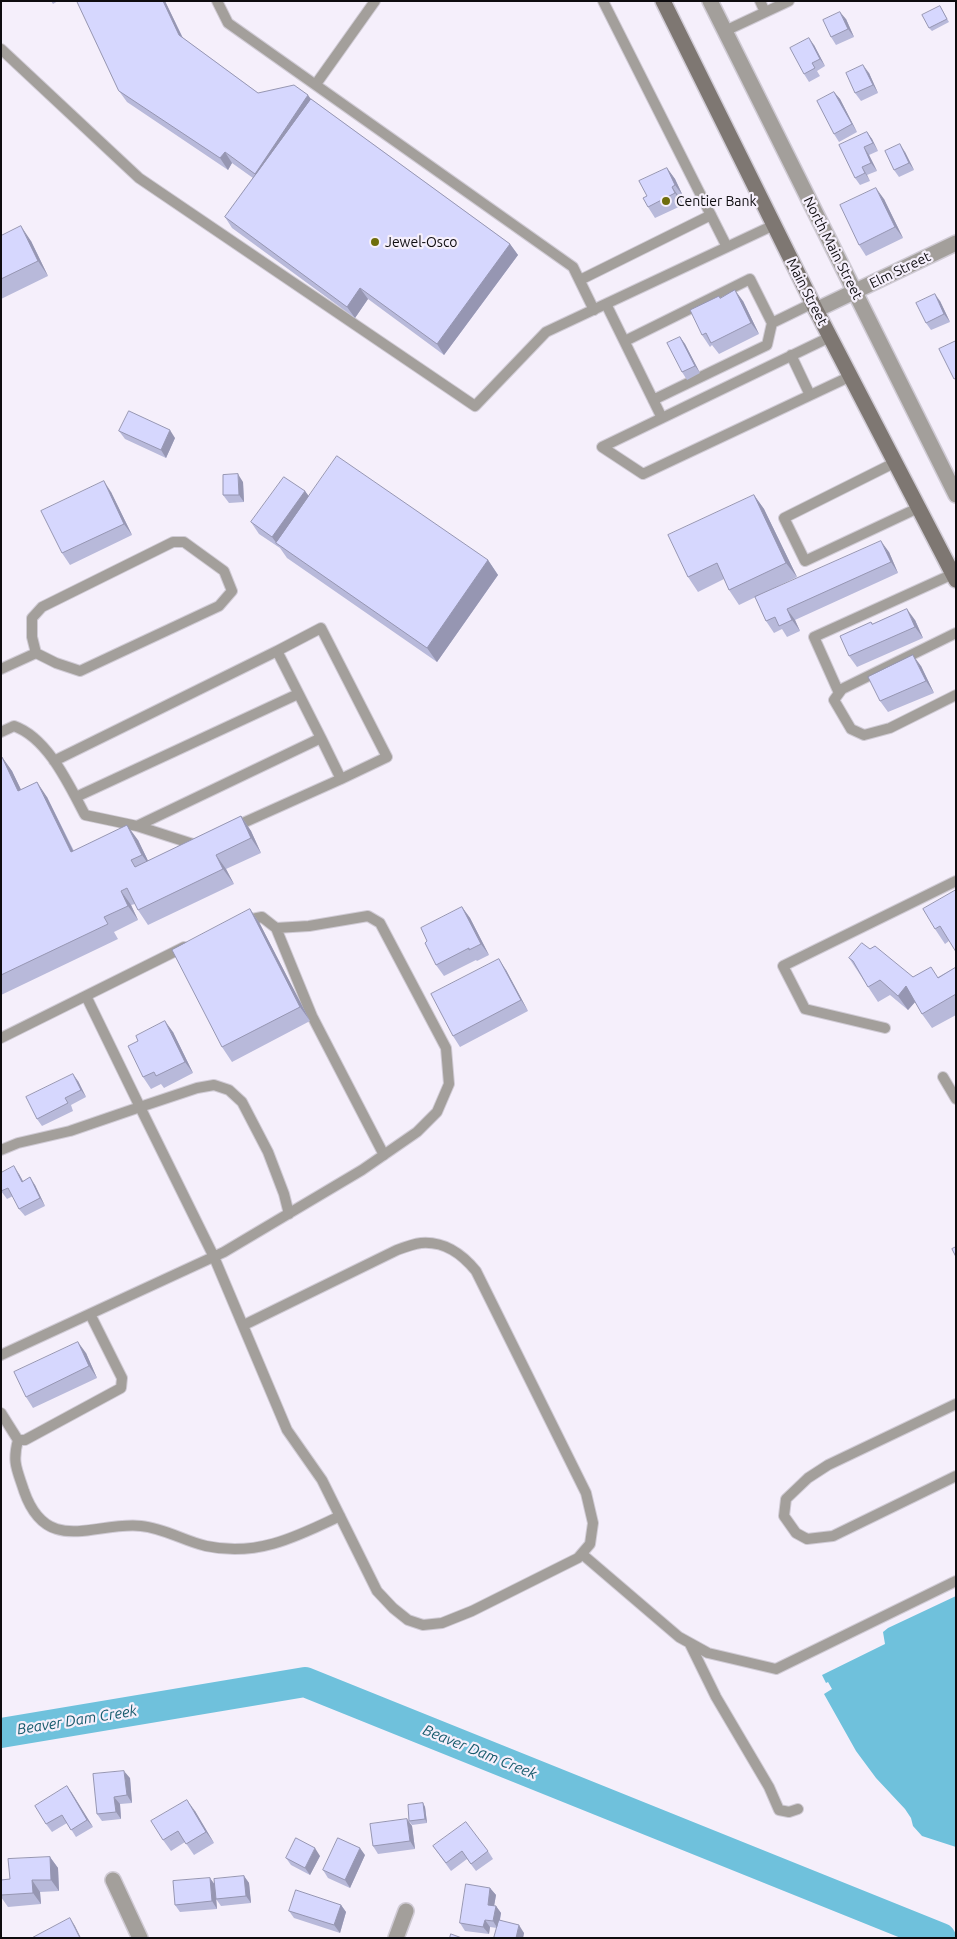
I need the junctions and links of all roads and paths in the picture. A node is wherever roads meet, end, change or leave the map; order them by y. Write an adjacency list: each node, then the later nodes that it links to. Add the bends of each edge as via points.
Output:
1 (217, 1): 11 (lane, via 228,23)
2 (375, 1): 11 (lane)
3 (603, 1): 12 (lane)
4 (663, 1): 13 (main road, Main Street)
5 (710, 1): 9 (street, North Main Street)
6 (760, 1): 8 (lane)
7 (789, 1): 8 (lane)
8 (766, 12): 9 (lane)
9 (725, 31): 17 (street, North Main Street)
10 (1, 48): 20 (lane, via 139,178 475,406 546,332)
11 (316, 84): 16 (lane, via 573,267)
12 (711, 215): 15 (lane); 16 (lane)
13 (774, 225): 15 (lane); 19 (main road, Main Street)
14 (956, 243): 17 (street, Elm Street)
15 (727, 247): 18 (lane)
16 (580, 280): 20 (lane)
17 (854, 291): 19 (street, Elm Street); 30 (street, North Main Street)
18 (606, 304): 20 (lane); 23 (lane)
19 (815, 306): 21 (lane); 22 (main road, Main Street)
20 (594, 310)
21 (772, 323): 23 (lane, via 750,280); 27 (lane, via 767,345)
22 (830, 337): 24 (lane); 25 (main road, Main Street)
23 (625, 341): 27 (lane)
24 (791, 355): 26 (lane); 28 (lane)
25 (851, 376): 26 (lane); 29 (main road, Main Street)
26 (810, 395): 28 (lane, via 643,474 602,447)
27 (654, 400): 28 (lane)
28 (662, 418)
29 (896, 462): 31 (main road, Main Street); 31 (lane, via 784,518 805,561)
30 (956, 495)
31 (918, 508): 32 (main road, Main Street)
32 (954, 577): 37 (lane, via 814,637)
33 (956, 633): 37 (lane)
34 (277, 651): 38 (lane); 42 (lane); 43 (lane, via 321,628 387,758)
35 (36, 654): 35 (lane, via 80,671 219,606 232,591 224,571 184,542 173,542 42,607 32,618); 36 (lane)
36 (1, 670)
37 (839, 693): 39 (lane, via 834,700 850,730 864,735 890,728)
38 (298, 694): 41 (lane); 44 (lane)
39 (956, 695)
40 (1, 732): 42 (lane, via 14,726 19,728 38,742)
41 (320, 738): 43 (lane); 45 (lane)
42 (54, 761): 44 (lane)
43 (341, 779): 46 (lane)
44 (76, 797): 45 (lane, via 85,815)
45 (137, 826): 47 (lane, via 196,845)
46 (228, 830)
47 (210, 838)
48 (956, 881): 53 (lane, via 783,966 805,1009)
49 (233, 922): 50 (lane, via 262,917)
50 (276, 928): 59 (lane, via 312,1016); 59 (lane, via 368,916 380,923 446,1048 449,1084 437,1112 417,1132)
51 (190, 944): 52 (lane)
52 (86, 996): 54 (lane); 57 (lane)
53 (885, 1028)
54 (1, 1038)
55 (942, 1077): 56 (lane)
56 (956, 1099)
57 (140, 1107): 58 (lane); 60 (lane, via 197,1088 214,1086 230,1090 242,1102 268,1152); 61 (lane)
58 (1, 1150)
59 (384, 1155): 60 (lane)
60 (289, 1214): 61 (lane)
61 (214, 1257): 62 (lane); 63 (lane)
62 (90, 1314): 64 (lane); 67 (lane, via 122,1378 121,1388 25,1440)
63 (244, 1326): 69 (lane, via 288,1430 322,1480); 70 (lane, via 397,1250 421,1243 446,1246 466,1258 476,1271 586,1493 593,1523 590,1544)
64 (1, 1355)
65 (956, 1404): 68 (lane, via 815,1474 786,1499 784,1516 796,1534 807,1539 833,1536)
66 (1, 1413): 67 (lane)
67 (18, 1440): 69 (lane, via 14,1457 28,1502 36,1515 66,1532 87,1532 129,1524 151,1526 204,1546 250,1550 276,1544)
68 (956, 1476)
69 (340, 1516): 70 (lane, via 377,1591 408,1620 423,1625 442,1623 472,1611)
70 (582, 1554): 72 (lane)
71 (956, 1581): 72 (lane, via 776,1669 708,1653)
72 (690, 1644): 73 (lane, via 779,1810 789,1812)
73 (798, 1809)
74 (112, 1880): 76 (street)
75 (406, 1911): 77 (street)
76 (140, 1938)
77 (396, 1938)

